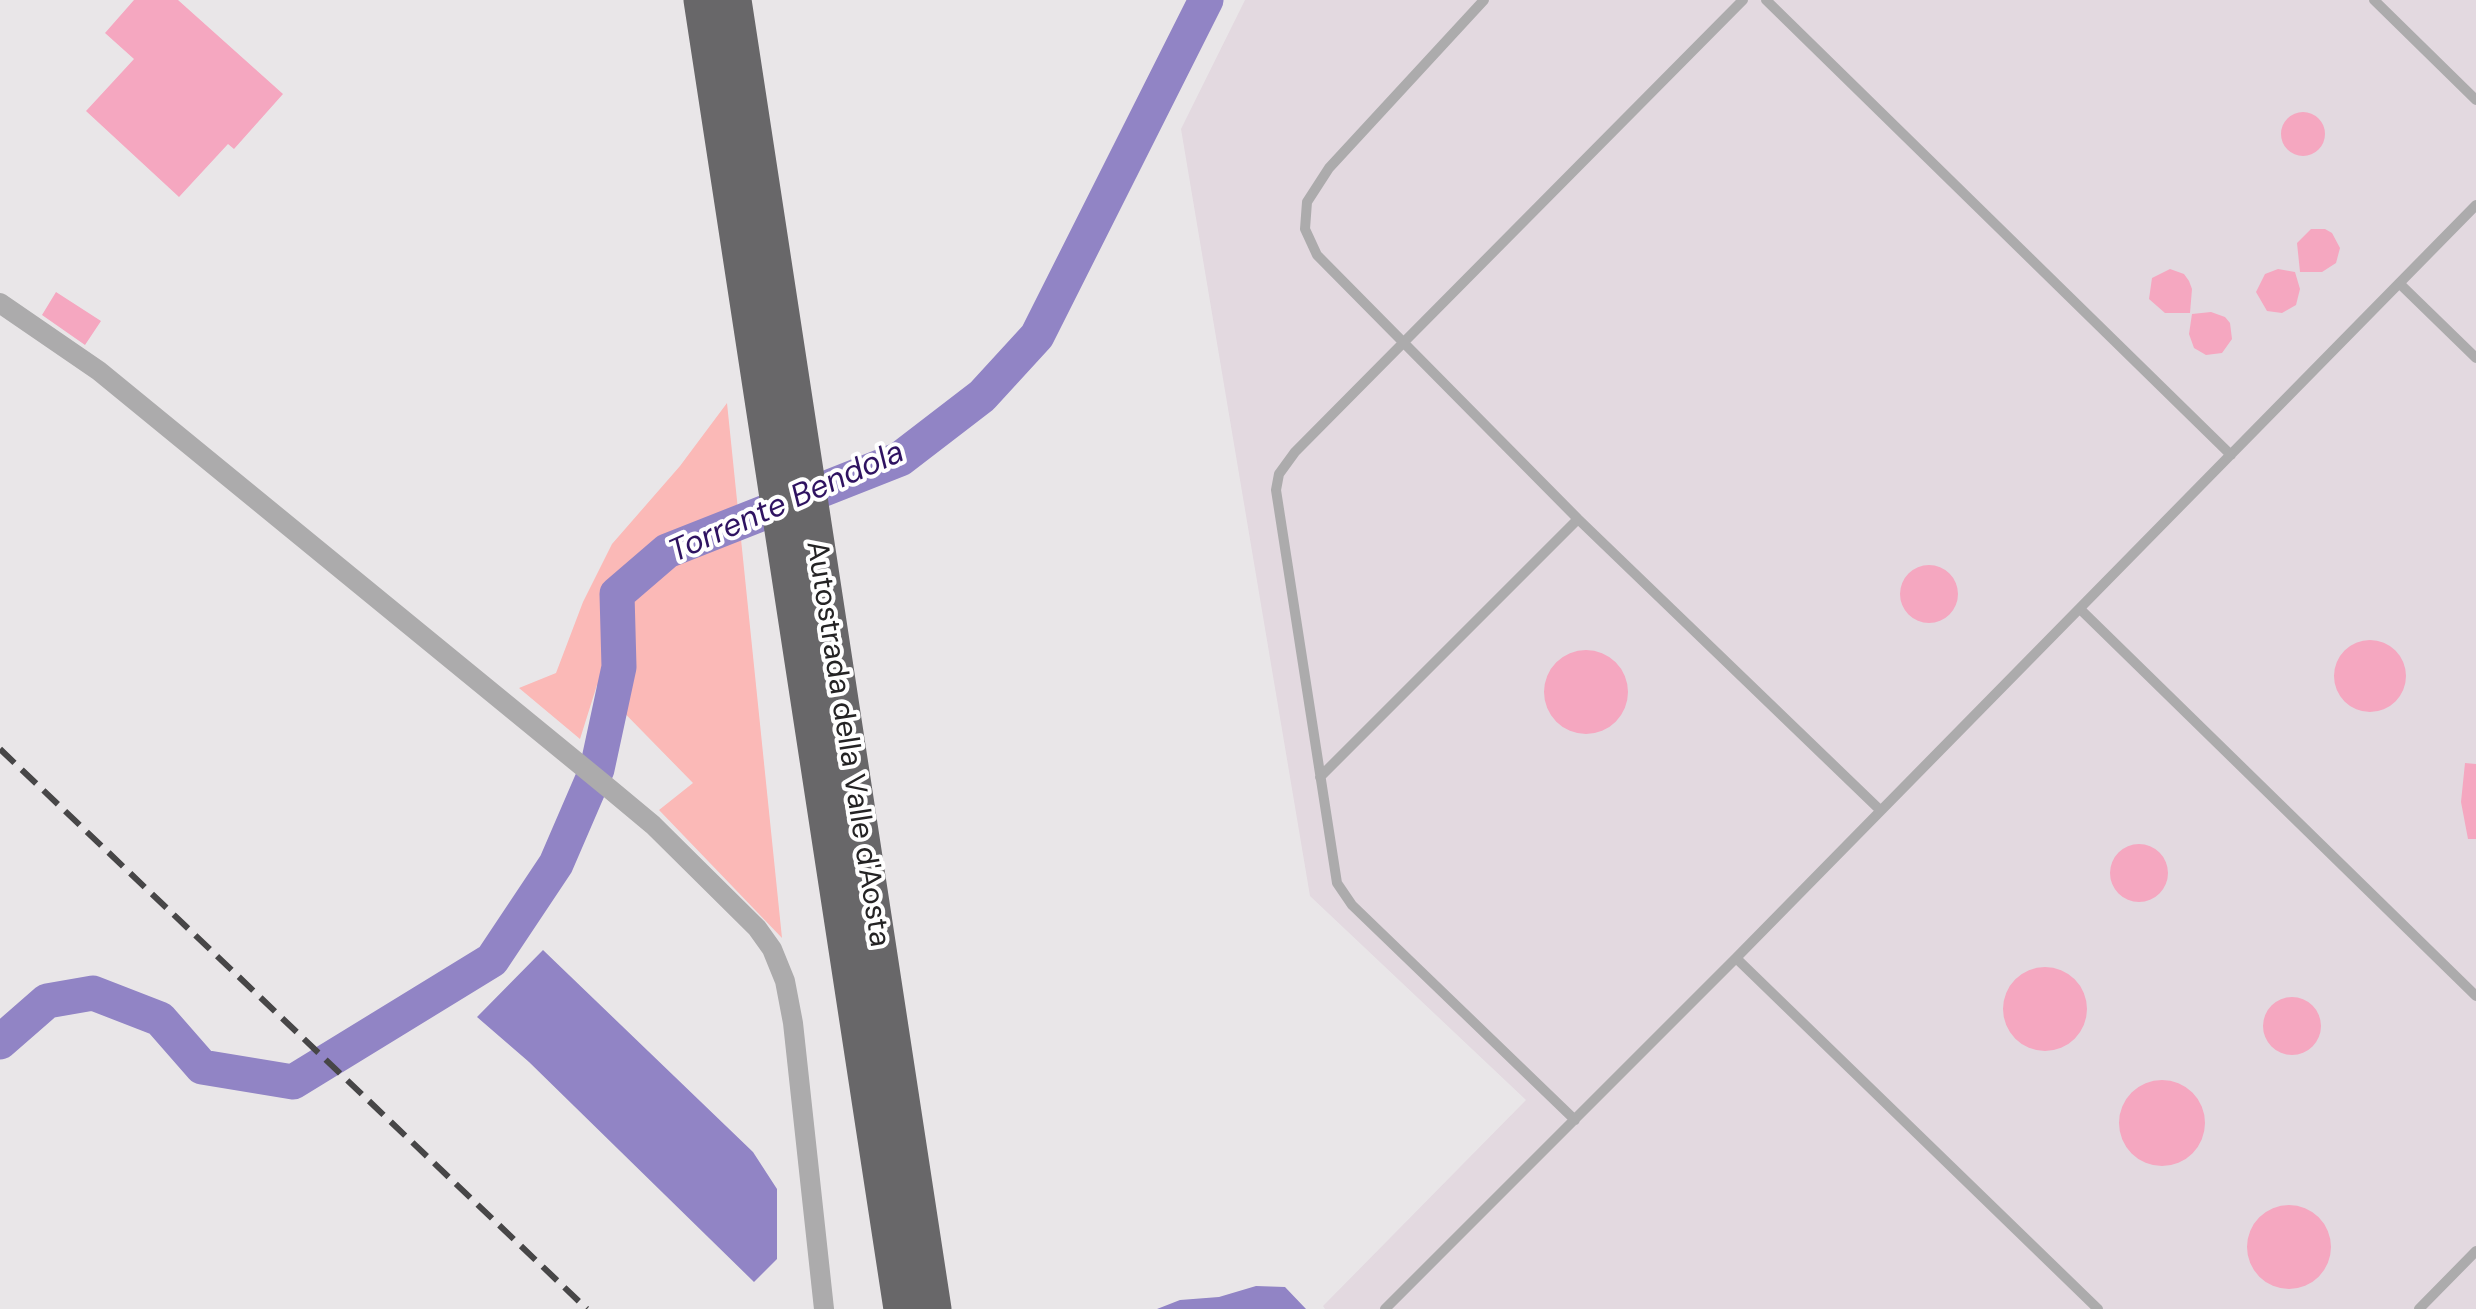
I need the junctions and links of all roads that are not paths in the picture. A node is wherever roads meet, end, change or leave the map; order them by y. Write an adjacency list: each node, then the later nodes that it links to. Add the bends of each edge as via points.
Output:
1 (701, 0): 13 (highway, Autostrada della Valle d'Aosta)
2 (734, 0): 13 (highway, Autostrada della Valle d'Aosta)
3 (1484, 0): 11 (lane, via 1329,168 1307,202 1306,229 1317,255)
4 (1743, 0): 11 (lane)
5 (1766, 0): 14 (lane)
6 (2374, 0): 7 (lane)
7 (2476, 100)
8 (2476, 206): 9 (lane)
9 (2400, 284): 12 (lane); 14 (lane)
10 (0, 303): 24 (street, via 99,371 611,790 739,908 772,949 786,981)
11 (1402, 344): 16 (lane); 18 (lane, via 1279,474 1276,490)
12 (2476, 358)
13 (776, 386): 15 (highway, Autostrada della Valle d'Aosta)
14 (2231, 455): 17 (lane)
15 (795, 502): 25 (highway, Autostrada della Valle d'Aosta); 26 (highway, Autostrada della Valle d'Aosta)
16 (1578, 519): 18 (lane); 19 (lane)
17 (2080, 609): 19 (lane); 21 (lane)
18 (1320, 777): 22 (lane, via 1337,883 1352,905)
19 (1879, 809): 20 (lane)
20 (1736, 958): 22 (lane); 28 (lane)
21 (2476, 996)
22 (1575, 1120): 27 (lane)
23 (2476, 1251): 29 (lane)
24 (824, 1309)
25 (901, 1309)
26 (934, 1309)
27 (1385, 1309)
28 (2098, 1309)
29 (2419, 1309)

